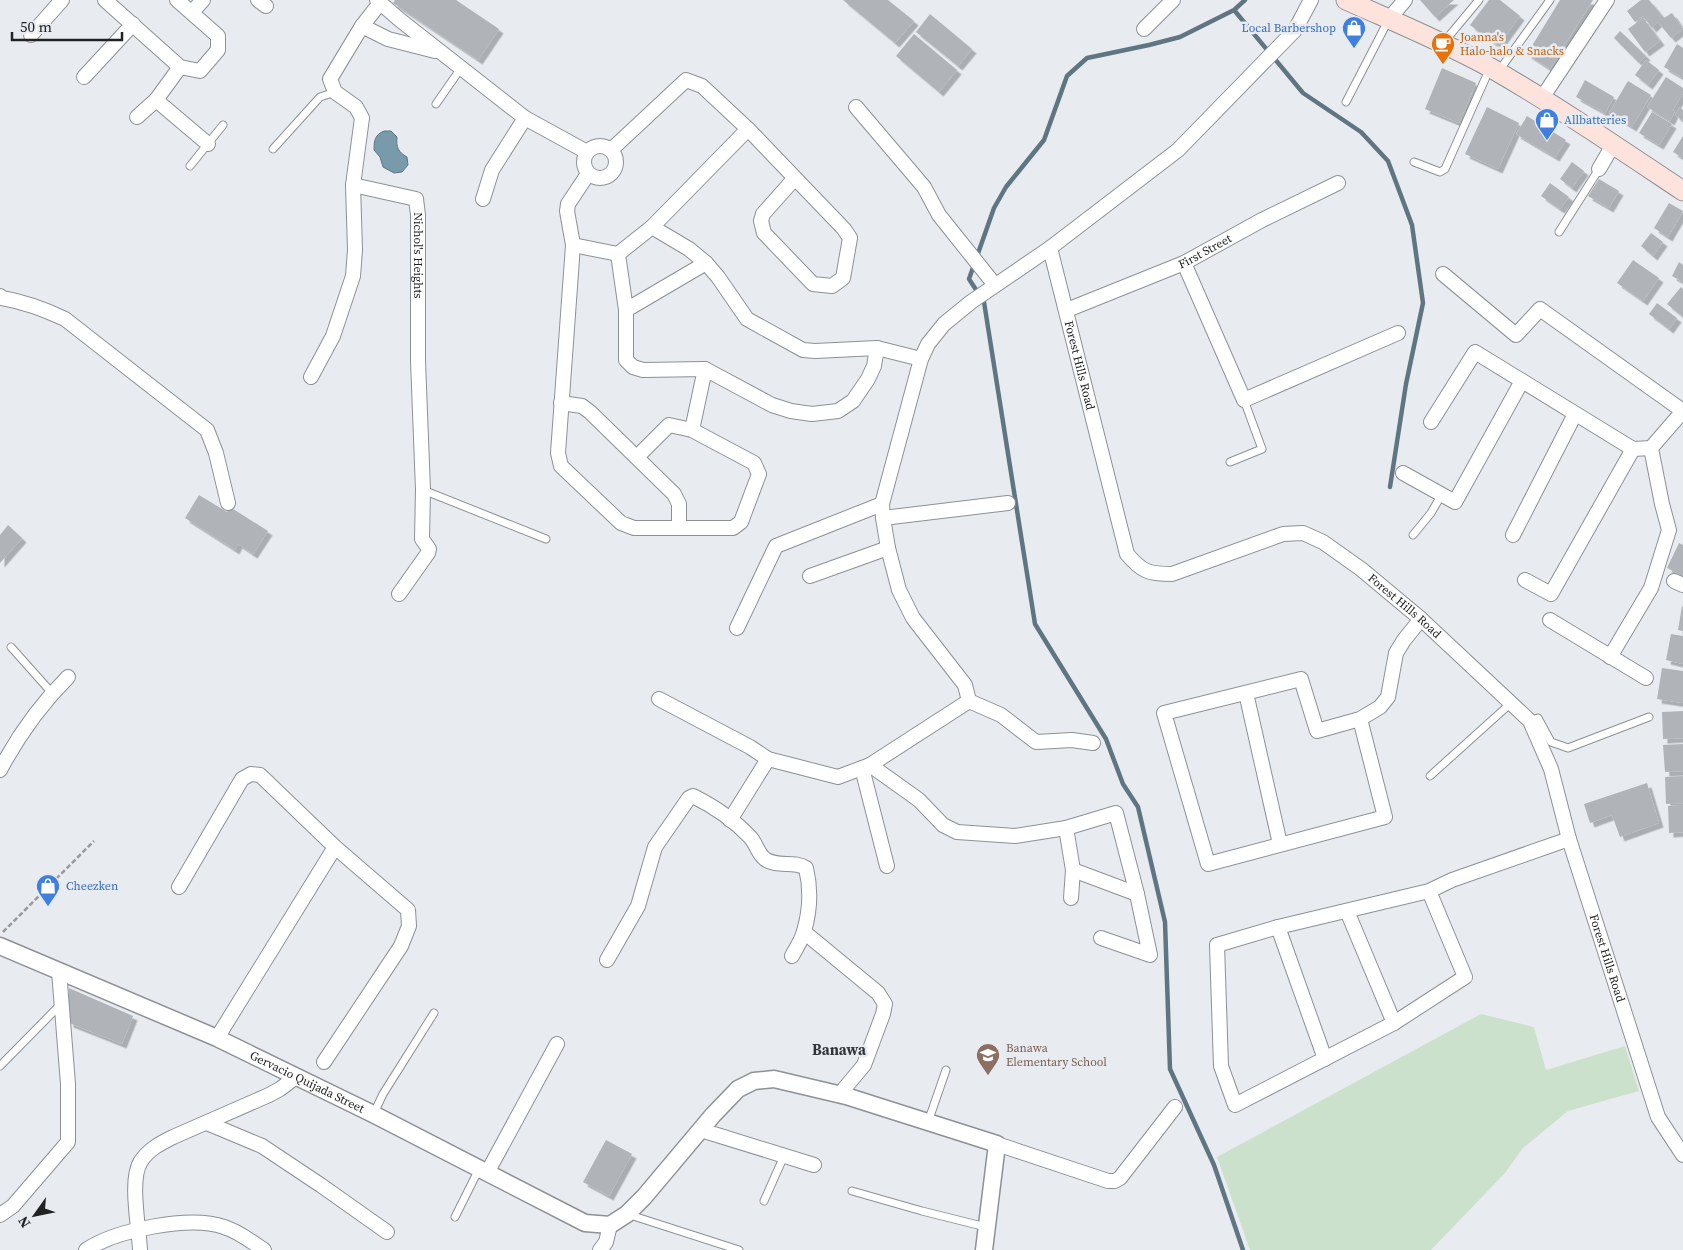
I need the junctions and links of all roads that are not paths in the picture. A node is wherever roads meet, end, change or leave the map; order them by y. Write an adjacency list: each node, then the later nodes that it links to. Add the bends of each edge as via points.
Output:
1 (62, 0): 18 (street)
2 (105, 0): 15 (street)
3 (177, 0): 13 (street)
4 (203, 0): 13 (street)
5 (1173, 0): 17 (street)
6 (1311, 0): 52 (street, via 1295,30 1178,150)
7 (1346, 0): 14 (main road)
8 (1405, 0): 14 (street)
9 (1479, 0): 19 (lane)
10 (1550, 0): 23 (lane)
11 (1607, 0): 26 (street)
12 (378, 2): 16 (street); 20 (street)
13 (192, 12): 21 (street, via 218,36 218,50 200,71)
14 (1389, 19): 19 (main road); 28 (lane)
15 (133, 24): 21 (street); 24 (street)
16 (362, 26): 20 (street, via 388,39); 25 (street, via 330,79)
17 (1144, 29)
18 (31, 35)
19 (1443, 43): 23 (main road)
20 (440, 52): 22 (street)
21 (180, 67): 27 (street)
22 (461, 68): 29 (lane); 32 (street)
23 (1494, 70): 26 (main road); 40 (lane, via 1445,169 1440,172)
24 (84, 77)
25 (335, 92): 37 (lane, via 320,97); 45 (street, via 356,107 362,118)
26 (1542, 98): 36 (main road)
27 (156, 100): 31 (street); 35 (street)
28 (1346, 102)
29 (436, 104)
30 (856, 107): 57 (street, via 924,187 938,215)
31 (137, 117)
32 (525, 118): 39 (street); 48 (street, via 492,170)
33 (224, 125): 35 (lane)
34 (748, 129): 38 (street, via 702,86 686,80); 44 (street); 49 (street)
35 (208, 144): 41 (lane)
36 (1613, 145): 42 (street); 47 (main road)
37 (273, 149)
38 (611, 150): 39 (street, via 594,146); 43 (street, via 616,159 615,169 608,176 597,178)
39 (587, 152): 43 (street, via 584,167)
40 (1414, 162)
41 (190, 166)
42 (1599, 170): 50 (lane)
43 (588, 174): 51 (street, via 568,204)
44 (795, 178): 44 (street, via 850,238 843,278 832,286 812,284 764,233 763,214)
45 (353, 184): 65 (street, via 353,276 333,336); 78 (street, Nichol's Heights, via 416,199)
46 (1338, 184): 55 (street, First Street, via 1262,220)
47 (1683, 191)
48 (482, 200)
49 (652, 228): 53 (street); 54 (street, via 689,249)
50 (1559, 232)
51 (573, 245): 53 (street); 68 (street)
52 (1050, 248): 57 (street); 60 (street, Forest Hills Road)
53 (618, 254): 59 (street)
54 (706, 263): 59 (street); 62 (street, via 747,320 803,350)
55 (1184, 264): 60 (street, First Street); 67 (street)
56 (1443, 274): 69 (street, via 1516,335 1540,308)
57 (993, 287): 63 (street, via 944,324)
58 (0, 296): 80 (street, via 48,310 65,319 207,430)
59 (626, 310): 64 (street, via 626,360 633,367 643,370)
60 (1067, 310): 92 (street, Forest Hills Road, via 1127,554 1136,565 1153,574 1172,574 1283,534 1303,533 1323,542 1361,569)
61 (1398, 333): 67 (street)
62 (877, 348): 63 (street); 64 (street, via 868,379 852,400 838,411 812,414 791,411 772,405)
63 (921, 359): 82 (street)
64 (705, 369): 72 (street)
65 (311, 377)
66 (1522, 381): 70 (street); 71 (street, via 1476,352); 79 (street, via 1455,502)
67 (1244, 400): 76 (lane, via 1262,449)
68 (561, 403): 75 (street, via 582,406); 84 (street, via 558,453 561,466 621,523 634,528)
69 (1683, 411): 73 (street)
70 (1574, 414): 74 (street); 86 (street)
71 (1431, 422)
72 (692, 430): 75 (street, via 670,425); 84 (street, via 754,463 759,474 741,522 733,528)
73 (1651, 448): 74 (street); 96 (street, via 1669,530 1651,588)
74 (1633, 449): 90 (street, via 1551,594)
75 (637, 457): 84 (street, via 674,494 679,504)
76 (1230, 462)
77 (1403, 473): 79 (street)
78 (423, 490): 87 (lane); 91 (street, Nichol's Heights, via 422,538 428,545 428,553)
79 (1442, 494): 85 (lane)
80 (228, 503)
81 (1008, 503): 83 (street)
82 (882, 504): 83 (street); 94 (street, via 776,546)
83 (883, 518): 88 (street)
84 (679, 528)
85 (1413, 535)
86 (1514, 535)
87 (546, 539)
88 (888, 548): 89 (street); 102 (street, via 899,590 913,618 964,685)
89 (810, 576)
90 (1525, 580)
91 (399, 594)
92 (1421, 619): 103 (street, Forest Hills Road); 105 (street, via 1396,653 1388,697 1380,707)
93 (1550, 620): 96 (street)
94 (738, 628)
95 (11, 647): 99 (lane)
96 (1610, 657): 98 (street)
97 (68, 677): 99 (street)
98 (1646, 678)
99 (52, 693): 110 (street, via 14,744)
100 (1246, 693): 105 (street, via 1300,678 1317,731); 115 (street); 115 (street, via 1164,713 1208,864)
101 (659, 699): 108 (street)
102 (969, 701): 107 (street, via 1001,715 1036,742 1072,740); 109 (street)
103 (1512, 704): 106 (street, Forest Hills Road); 111 (lane)
104 (1649, 717): 106 (lane, via 1568,748 1551,742 1538,718)
105 (1360, 719): 115 (street, via 1385,817)
106 (1530, 721): 114 (street, Forest Hills Road, via 1551,769)
107 (1093, 743)
108 (768, 759): 109 (street, via 838,777); 112 (street)
109 (866, 766): 113 (street, via 919,800 943,826 957,832 1015,836); 117 (street)
110 (0, 770)
111 (1430, 776)
112 (730, 820): 125 (street, via 750,837 764,859 800,864 806,868 810,882); 129 (street, via 693,796 689,798 655,847 638,906)
113 (1066, 828): 118 (street); 121 (street, via 1116,813)
114 (1569, 839): 120 (street); 148 (street, Forest Hills Road, via 1658,1117)
115 (1280, 844)
116 (334, 846): 119 (street, via 260,775 252,774 242,779); 134 (street); 137 (street, via 408,910 409,926 401,946)
117 (887, 866)
118 (1073, 870): 121 (street); 122 (street)
119 (179, 887)
120 (1429, 891): 123 (street); 133 (street, via 1465,977)
121 (1138, 894): 126 (street, via 1150,955)
122 (1071, 898)
123 (1347, 911): 124 (street); 133 (street)
124 (1278, 926): 136 (street); 136 (street, via 1217,945 1221,1066 1235,1104)
125 (804, 932): 128 (street); 141 (street, via 881,997 885,1004 864,1065)
126 (1101, 938)
127 (1, 945): 130 (street, Gervacio Quijada Street)
128 (792, 956)
129 (607, 960)
130 (59, 971): 131 (street); 134 (street, Gervacio Quijada Street)
131 (61, 1004): 138 (lane); 155 (street, via 68,1084 68,1142 13,1206)
132 (434, 1013): 143 (lane)
133 (1394, 1023): 136 (street)
134 (217, 1038): 140 (street, Gervacio Quijada Street)
135 (557, 1044): 151 (street)
136 (1325, 1059)
137 (324, 1062)
138 (0, 1066)
139 (946, 1070): 144 (lane)
140 (296, 1077): 143 (street, Gervacio Quijada Street); 145 (street, via 280,1089)
141 (839, 1095): 144 (street); 146 (street, via 774,1079 754,1081 738,1089)
142 (1175, 1108): 147 (street, via 1115,1181)
143 (373, 1114): 151 (street, Gervacio Quijada Street)
144 (928, 1122): 147 (street)
145 (207, 1123): 159 (street, via 157,1145 140,1162 135,1186); 160 (street, via 262,1146)
146 (701, 1130): 149 (street); 154 (street)
147 (997, 1144): 158 (street)
148 (1683, 1155)
149 (784, 1156): 150 (street); 153 (lane)
150 (814, 1165)
151 (483, 1171): 156 (lane); 157 (street, Gervacio Quijada Street, via 585,1223)
152 (852, 1191): 158 (lane)
153 (764, 1201)
154 (627, 1214): 157 (street); 165 (lane)
155 (0, 1215)
156 (455, 1217)
157 (610, 1225): 164 (street, via 606,1242)
158 (986, 1227): 166 (street)
159 (139, 1229): 161 (street); 162 (street); 163 (street, via 210,1223 226,1227)
160 (387, 1232)
161 (86, 1250)
162 (140, 1250)
163 (264, 1250)
164 (600, 1250)
165 (738, 1250)
166 (984, 1250)

